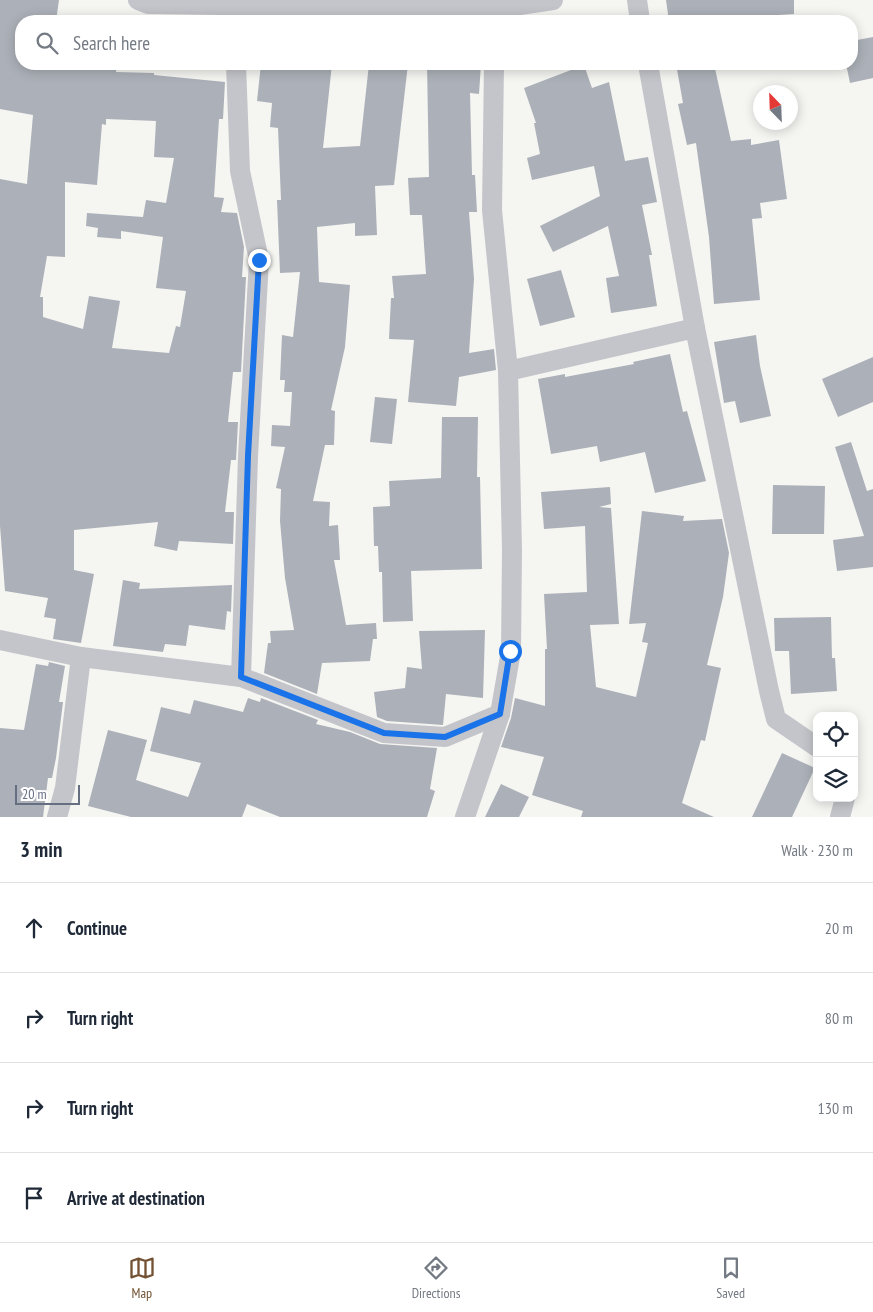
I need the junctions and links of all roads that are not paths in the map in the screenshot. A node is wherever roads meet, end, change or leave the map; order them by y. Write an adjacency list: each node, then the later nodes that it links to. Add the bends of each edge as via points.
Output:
1 (138, 0): 4 (street, via 148,4)
2 (553, 0): 5 (street)
3 (637, 0): 6 (street)
4 (235, 9): 5 (street)
5 (495, 15)
6 (639, 15)
7 (236, 70): 14 (street, via 240,170 259,260 248,456)
8 (494, 70): 11 (street, via 492,210)
9 (649, 70): 10 (street)
10 (696, 328): 11 (street); 16 (street, via 776,719)
11 (508, 371): 15 (street, via 512,550 510,651)
12 (0, 640): 13 (street)
13 (81, 657): 14 (street); 18 (street, via 65,788)
14 (241, 677): 15 (street, via 384,733 445,737)
15 (500, 714): 19 (street)
16 (813, 744)
17 (844, 802): 20 (street)
18 (57, 817)
19 (465, 817)
20 (840, 817)

